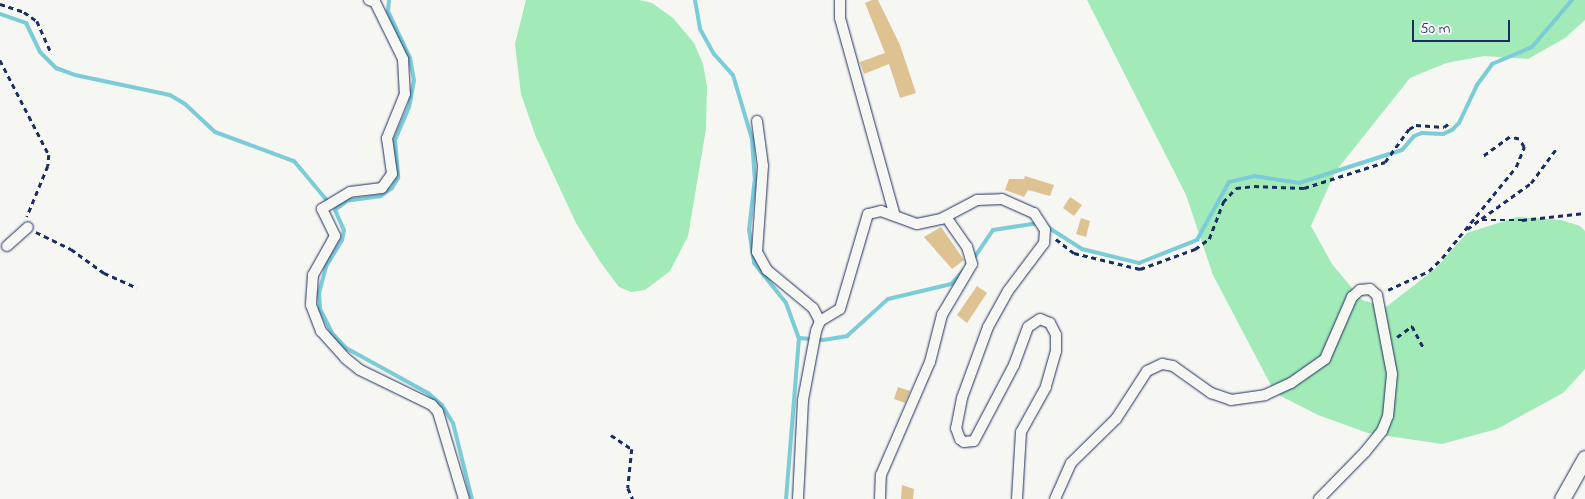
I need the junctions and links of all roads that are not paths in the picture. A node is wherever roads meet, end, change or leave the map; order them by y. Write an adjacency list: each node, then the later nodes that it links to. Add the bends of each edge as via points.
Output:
1 (369, 0): 10 (street, via 375,2 402,59 405,76 405,94 387,138 392,174 382,188 350,192 322,209 335,236 334,244 320,260 313,275 310,288 314,318 332,344 360,370 425,401 438,412)
2 (840, 0): 4 (street, via 842,27)
3 (757, 121): 8 (street, via 763,166 757,252 767,270 813,308)
4 (896, 216): 5 (street, via 917,224); 8 (street, via 876,210 868,214 840,309)
5 (946, 217): 12 (street, via 971,259 942,315 930,362 884,468); 13 (street, via 977,200 1013,201 1034,213 1044,228 1044,243 1008,291 988,327 956,422 960,439 974,441 1014,365 1028,327 1040,319 1050,324 1056,335 1056,351 1046,387 1021,432)
6 (28, 227): 7 (street)
7 (6, 246)
8 (818, 326): 11 (street, via 803,400)
9 (1585, 458): 16 (street)
10 (464, 499)
11 (798, 499)
12 (880, 499)
13 (1017, 499)
14 (1056, 499): 15 (street, via 1071,463 1116,419 1147,371 1162,364 1172,366 1211,393 1231,400 1264,394 1291,383 1325,359 1352,297 1360,290 1370,289 1377,294 1388,348 1391,396 1382,431)
15 (1319, 499)
16 (1562, 499)

